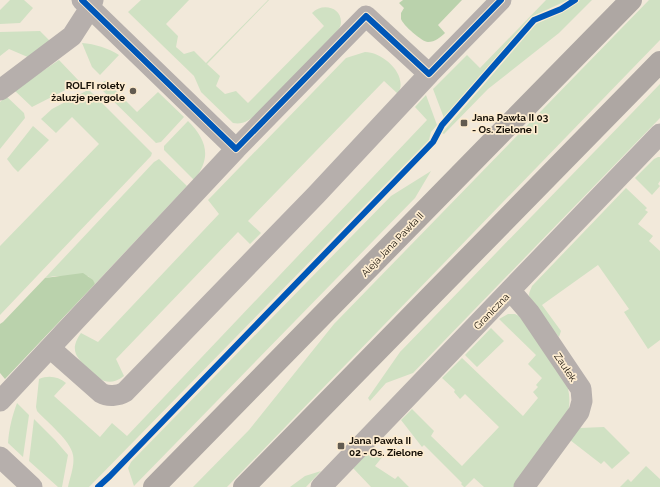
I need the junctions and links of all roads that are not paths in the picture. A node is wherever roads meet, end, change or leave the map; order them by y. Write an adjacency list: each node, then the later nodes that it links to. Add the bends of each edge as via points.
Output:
1 (501, 0): 5 (street)
2 (631, 0): 14 (main road, Aleja Jana Pawła II)
3 (88, 3): 6 (street, via 72,36 66,42); 8 (street)
4 (660, 62): 15 (main road)
5 (429, 74): 8 (street, via 366,16); 10 (street, via 125,392 120,395 101,393)
6 (0, 90)
7 (660, 134): 9 (street, Graniczna)
8 (236, 149): 10 (street)
9 (510, 290): 16 (street, Graniczna); 17 (street, Zaułek, via 529,312 581,389 582,401 579,412)
10 (50, 348): 11 (street)
11 (0, 401)
12 (0, 457): 13 (street)
13 (32, 487)
14 (154, 487)
15 (244, 487)
16 (321, 487)
17 (524, 487)

